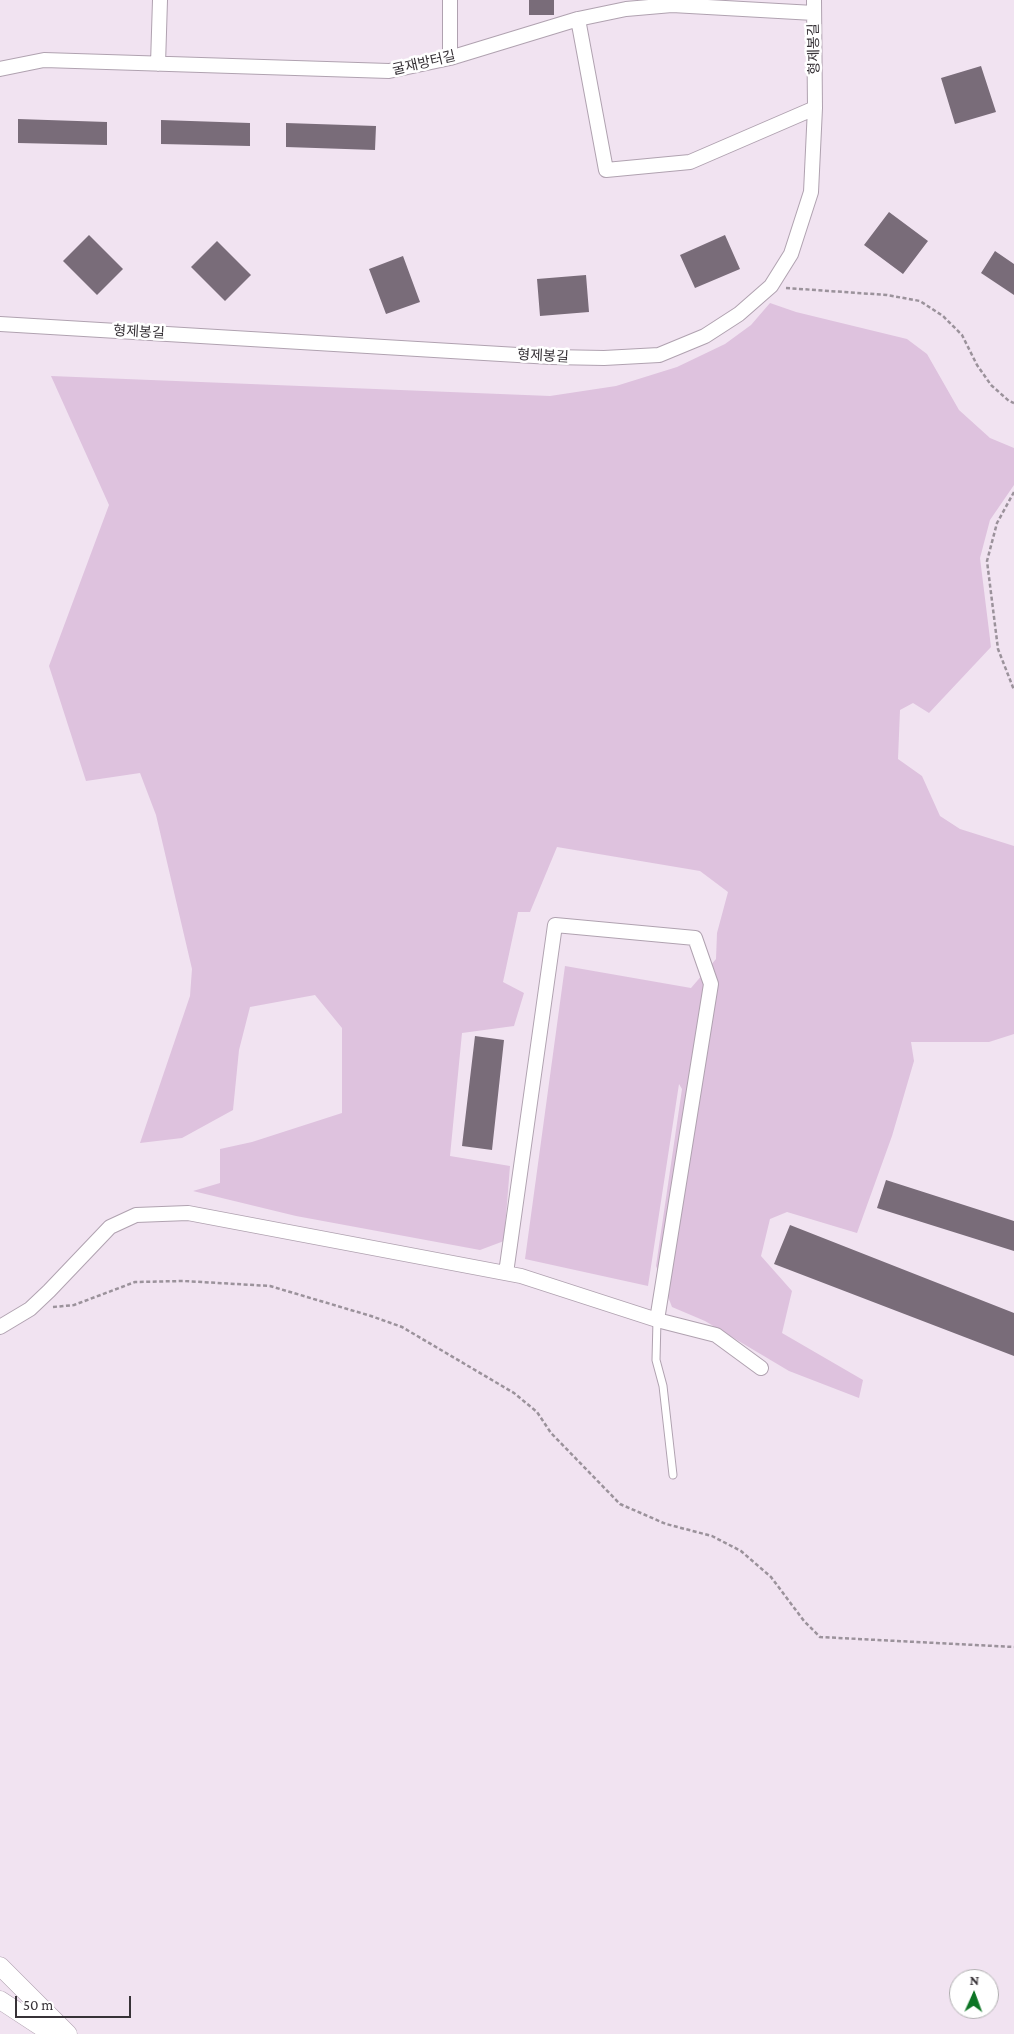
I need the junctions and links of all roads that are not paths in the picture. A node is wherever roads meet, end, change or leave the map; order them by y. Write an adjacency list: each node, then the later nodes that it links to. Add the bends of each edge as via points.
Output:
1 (160, 0): 6 (street)
2 (450, 0): 5 (street)
3 (814, 6): 4 (street, 굴재방터길, via 672,5 626,9); 8 (street, 형제봉길)
4 (578, 19): 5 (street, 굴재방터길); 8 (street, via 606,170 690,162)
5 (450, 58): 6 (street, 굴재방터길, via 389,72)
6 (158, 64): 7 (street, 굴재방터길, via 44,60)
7 (0, 69)
8 (815, 108): 9 (street, 형제봉길, via 811,192 791,254 771,286 739,314 705,336 659,356 604,358)
9 (0, 324)
10 (506, 1274): 11 (street); 11 (street, via 555,925 695,938 711,984); 12 (street, via 188,1213 136,1215 110,1227 30,1309)
11 (657, 1320): 13 (street, via 716,1335); 14 (lane, via 656,1360 663,1386)
12 (0, 1327)
13 (761, 1368)
14 (673, 1475)
15 (0, 1966): 18 (street)
16 (0, 2000): 17 (street)
17 (52, 2034)
18 (68, 2034)

